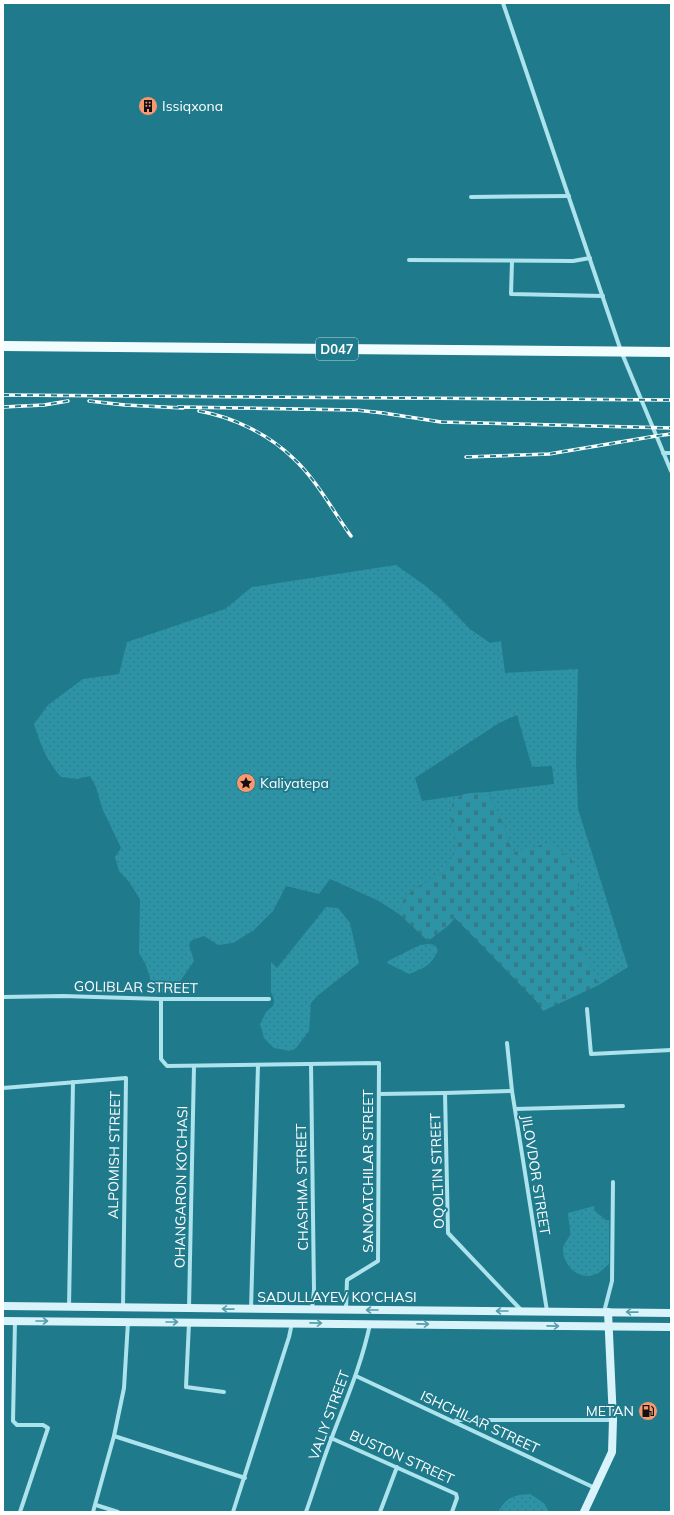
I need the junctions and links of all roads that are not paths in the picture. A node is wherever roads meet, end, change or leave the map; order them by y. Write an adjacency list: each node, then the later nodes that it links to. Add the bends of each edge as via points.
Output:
1 (503, 3): 2 (street)
2 (569, 196): 3 (street); 4 (street)
3 (471, 197)
4 (590, 258): 6 (street, via 573,262); 7 (street)
5 (409, 260): 6 (street)
6 (512, 261): 7 (street, via 511,294)
7 (603, 296): 9 (street)
8 (3, 346): 9 (main road, D047)
9 (622, 351): 10 (main road, D047); 11 (street)
10 (671, 352)
11 (663, 453): 12 (street); 13 (street)
12 (671, 453)
13 (671, 471)
14 (3, 997): 16 (street, GOLIBLAR STREET)
15 (269, 998): 16 (street, GOLIBLAR STREET)
16 (161, 999): 22 (street, via 161,1059 167,1066)
17 (587, 1009): 19 (street, via 591,1054)
18 (507, 1042): 25 (street, JILOVDOR STREET)
19 (671, 1050)
20 (311, 1064): 21 (street); 27 (street, SANOATCHILAR STREET, via 379,1063); 36 (street, CHASHMA STREET, via 314,1290)
21 (258, 1065): 22 (street); 35 (street)
22 (194, 1066): 34 (street, OHANGARON KO'CHASI)
23 (73, 1082): 24 (street, ALPOMISH STREET); 32 (street); 33 (street, ALPOMISH STREET, via 126,1078)
24 (3, 1088)
25 (512, 1091): 26 (street, OQOLTIN STREET); 29 (street, JILOVDOR STREET)
26 (445, 1093): 27 (street); 38 (street, OQOLTIN STREET, via 448,1233)
27 (379, 1094): 37 (street, SANOATCHILAR STREET, via 378,1261 346,1280)
28 (624, 1106): 29 (street)
29 (515, 1108): 39 (street, JILOVDOR STREET)
30 (613, 1182): 40 (street, via 612,1281)
31 (3, 1306): 32 (main road, SADULLAYEV KO'CHASI)
32 (69, 1307): 33 (main road, SADULLAYEV KO'CHASI)
33 (123, 1308): 34 (main road, SADULLAYEV KO'CHASI)
34 (189, 1309): 35 (main road, SADULLAYEV KO'CHASI, one-way to 34)
35 (251, 1310): 36 (main road, SADULLAYEV KO'CHASI)
36 (312, 1310): 37 (main road, SADULLAYEV KO'CHASI)
37 (346, 1310): 38 (main road, SADULLAYEV KO'CHASI, one-way to 37)
38 (522, 1311): 39 (main road, SADULLAYEV KO'CHASI)
39 (547, 1311): 40 (main road, SADULLAYEV KO'CHASI)
40 (606, 1312): 41 (main road, SADULLAYEV KO'CHASI, one-way to 40); 48 (main road)
41 (671, 1313)
42 (3, 1321): 43 (main road, SADULLAYEV KO'CHASI)
43 (15, 1321): 44 (main road, SADULLAYEV KO'CHASI, one-way to 44); 60 (street, via 13,1422 17,1425 43,1425 48,1428)
44 (128, 1322): 45 (main road, SADULLAYEV KO'CHASI, one-way to 45); 54 (street, via 124,1388)
45 (189, 1322): 46 (main road, SADULLAYEV KO'CHASI); 51 (street, via 186,1387)
46 (292, 1323): 47 (main road, SADULLAYEV KO'CHASI, one-way to 47); 57 (street)
47 (370, 1324): 48 (main road, SADULLAYEV KO'CHASI, one-way to 48); 50 (street, VALIY STREET)
48 (610, 1326): 49 (main road, SADULLAYEV KO'CHASI); 53 (main road)
49 (671, 1327)
50 (356, 1376): 52 (street, ISHCHILAR STREET); 55 (street, VALIY STREET)
51 (224, 1392)
52 (453, 1420): 53 (street); 58 (street, ISHCHILAR STREET)
53 (613, 1420): 58 (main road, via 612,1452)
54 (114, 1436): 57 (street); 59 (street)
55 (331, 1438): 56 (street, BUSTON STREET); 64 (street, VALIY STREET)
56 (397, 1468): 65 (street); 66 (street, BUSTON STREET, via 456,1494 457,1501)
57 (245, 1478): 63 (street)
58 (595, 1488): 67 (main road)
59 (96, 1505): 61 (street); 62 (street)
60 (20, 1512)
61 (93, 1512)
62 (118, 1512)
63 (233, 1512)
64 (306, 1512)
65 (380, 1512)
66 (452, 1512)
67 (584, 1512)

